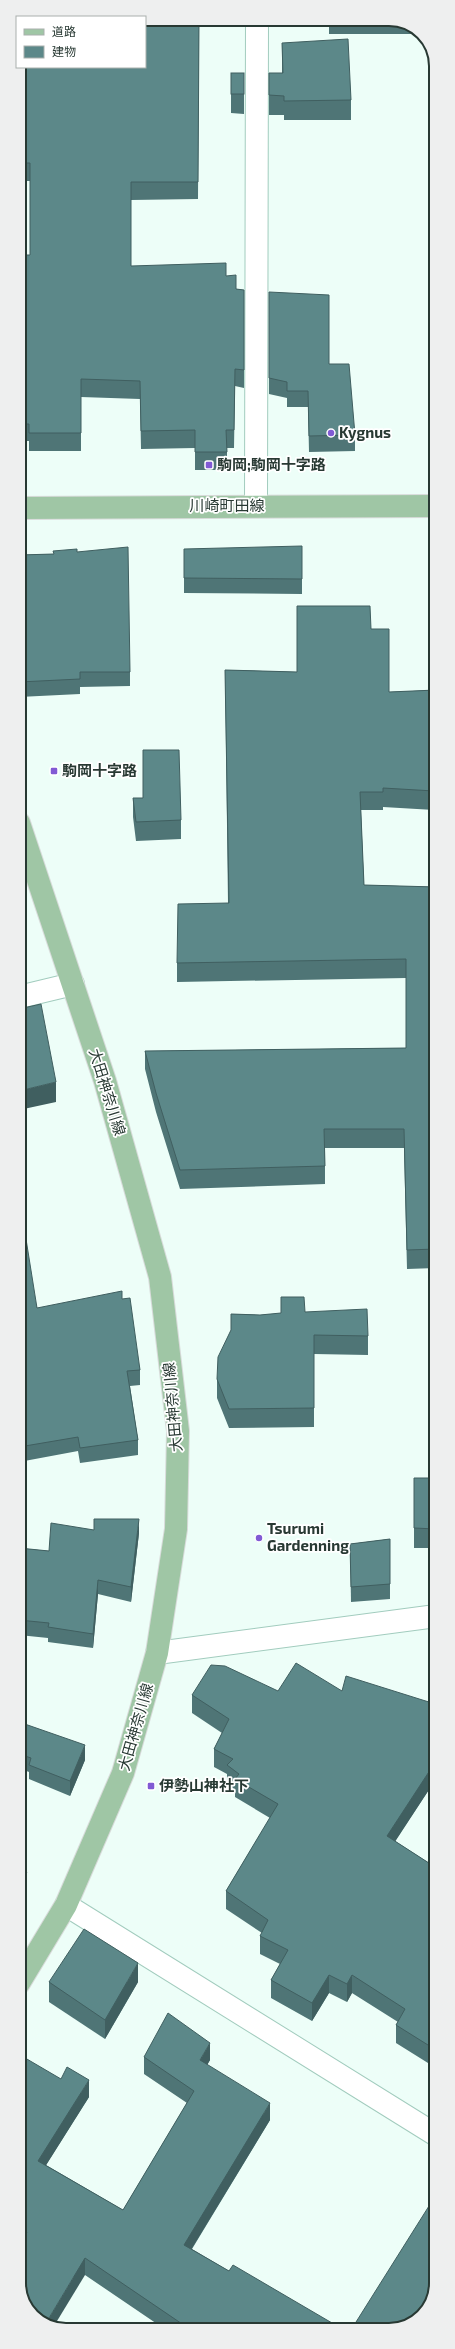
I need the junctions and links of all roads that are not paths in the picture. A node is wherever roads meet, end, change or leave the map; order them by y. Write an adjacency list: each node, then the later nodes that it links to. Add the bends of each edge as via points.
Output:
1 (257, 26): 2 (street)
2 (256, 506): 3 (main road, 川崎町田線); 4 (main road, 川崎町田線)
3 (429, 506)
4 (26, 508)
5 (26, 844): 6 (main road, 大田神奈川線)
6 (73, 984): 7 (street); 9 (main road, 大田神奈川線, via 105,1081 160,1284 178,1431 176,1529)
7 (26, 995)
8 (429, 1617): 9 (street)
9 (156, 1653): 10 (main road, 大田神奈川線, via 123,1773)
10 (66, 1905): 11 (main road, 大田神奈川線); 12 (street)
11 (26, 1971)
12 (429, 2131)

